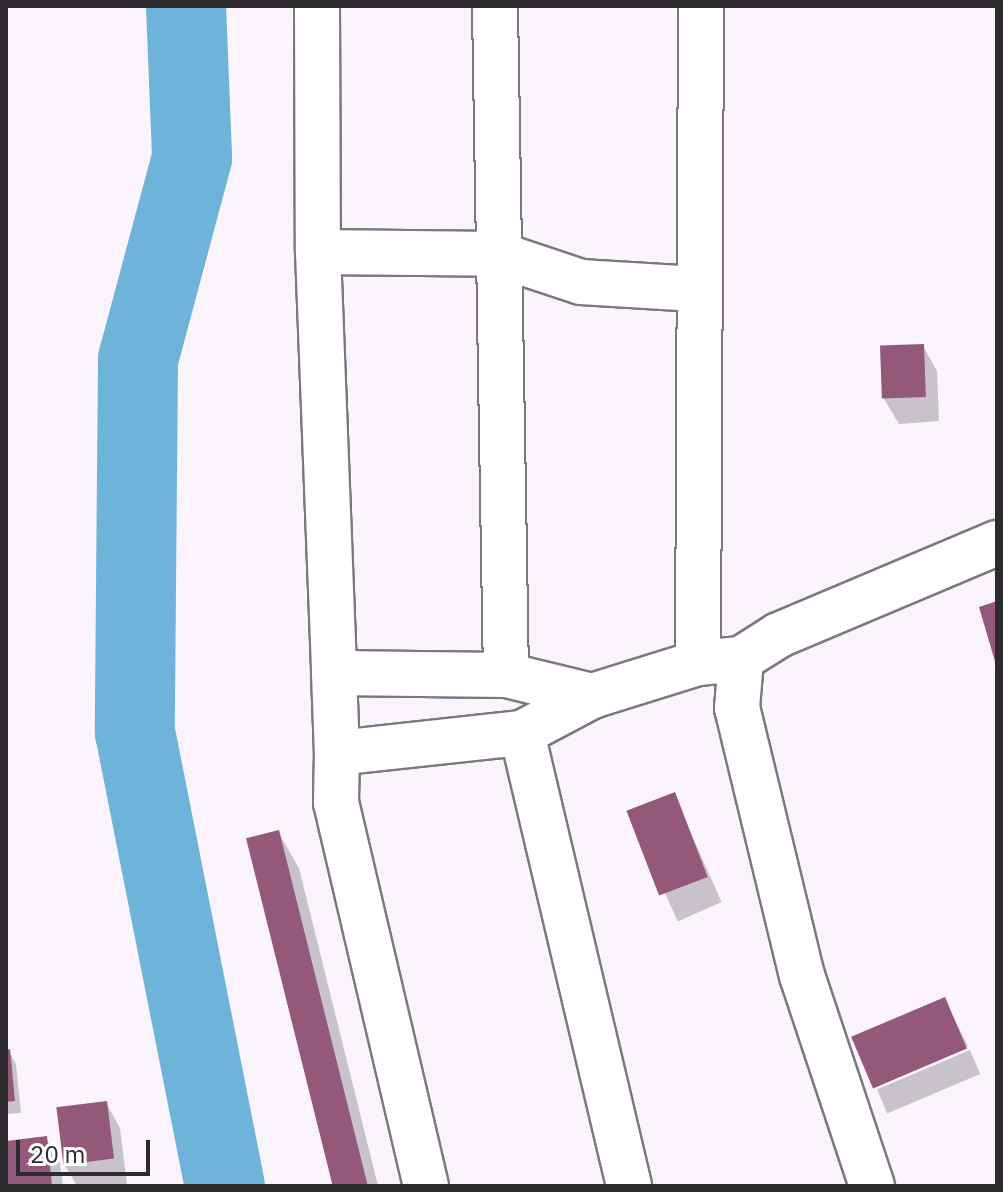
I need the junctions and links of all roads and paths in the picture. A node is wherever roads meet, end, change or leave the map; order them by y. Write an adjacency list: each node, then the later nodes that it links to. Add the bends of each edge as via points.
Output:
1 (317, 6): 4 (street)
2 (495, 6): 5 (street)
3 (701, 6): 6 (street)
4 (318, 252): 5 (street); 10 (street)
5 (497, 254): 6 (street, via 581,282); 11 (street)
6 (696, 289): 9 (street)
7 (997, 543): 8 (street, via 779,635)
8 (741, 659): 9 (street); 17 (street, via 737,708 802,976)
9 (698, 663): 12 (street)
10 (334, 673): 11 (street); 14 (street)
11 (506, 675): 12 (street)
12 (592, 696): 13 (street)
13 (522, 733): 14 (street); 16 (street)
14 (337, 753): 15 (street, via 336,803)
15 (426, 1186)
16 (629, 1186)
17 (872, 1186)

